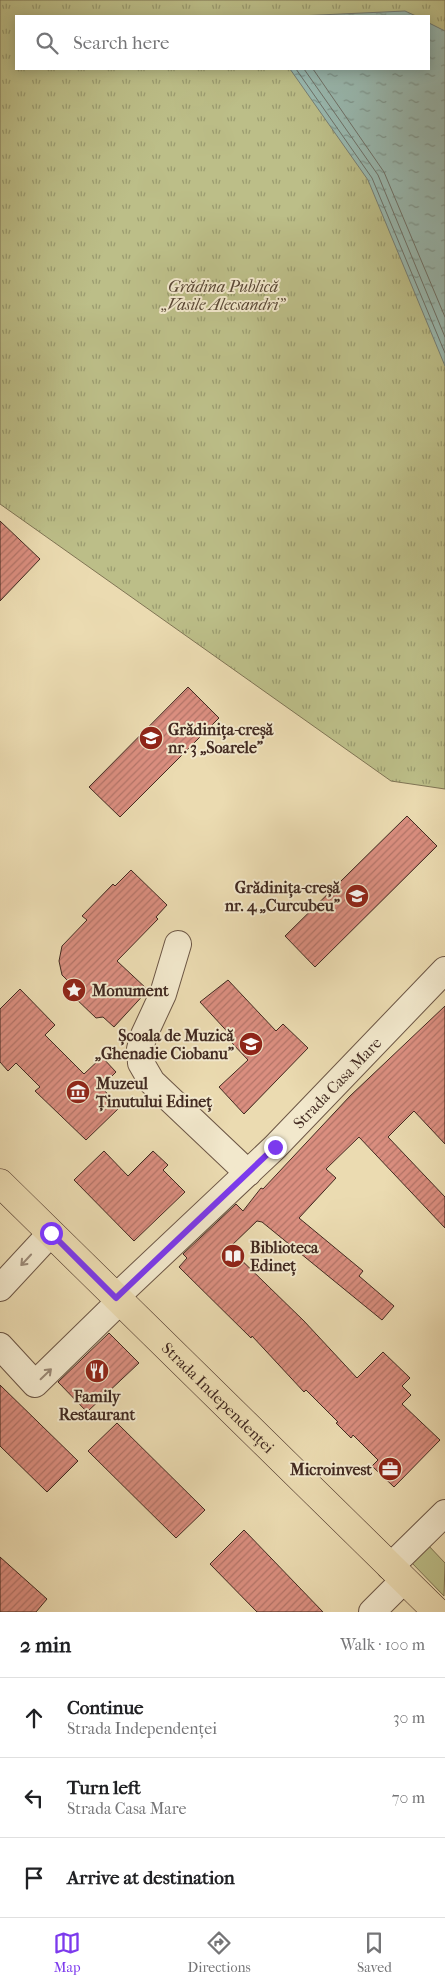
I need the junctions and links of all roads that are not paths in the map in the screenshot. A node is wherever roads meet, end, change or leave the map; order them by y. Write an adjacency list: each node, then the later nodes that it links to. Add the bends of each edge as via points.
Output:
1 (178, 944): 3 (street, via 162,994 144,1035 141,1063 152,1082)
2 (445, 970): 3 (street, Strada Casa Mare)
3 (248, 1173): 7 (street, Strada Casa Mare)
4 (0, 1183): 5 (main road, Strada Independenței)
5 (51, 1233): 6 (street, one-way to 6); 7 (main road, Strada Independenței)
6 (0, 1288)
7 (118, 1299): 8 (street, Strada Casa Mare, one-way to 7, via 35,1384); 10 (main road, Strada Independenței)
8 (0, 1346)
9 (445, 1513): 10 (street)
10 (397, 1574): 11 (street); 12 (main road, Strada Independenței)
11 (372, 1612)
12 (437, 1612)

